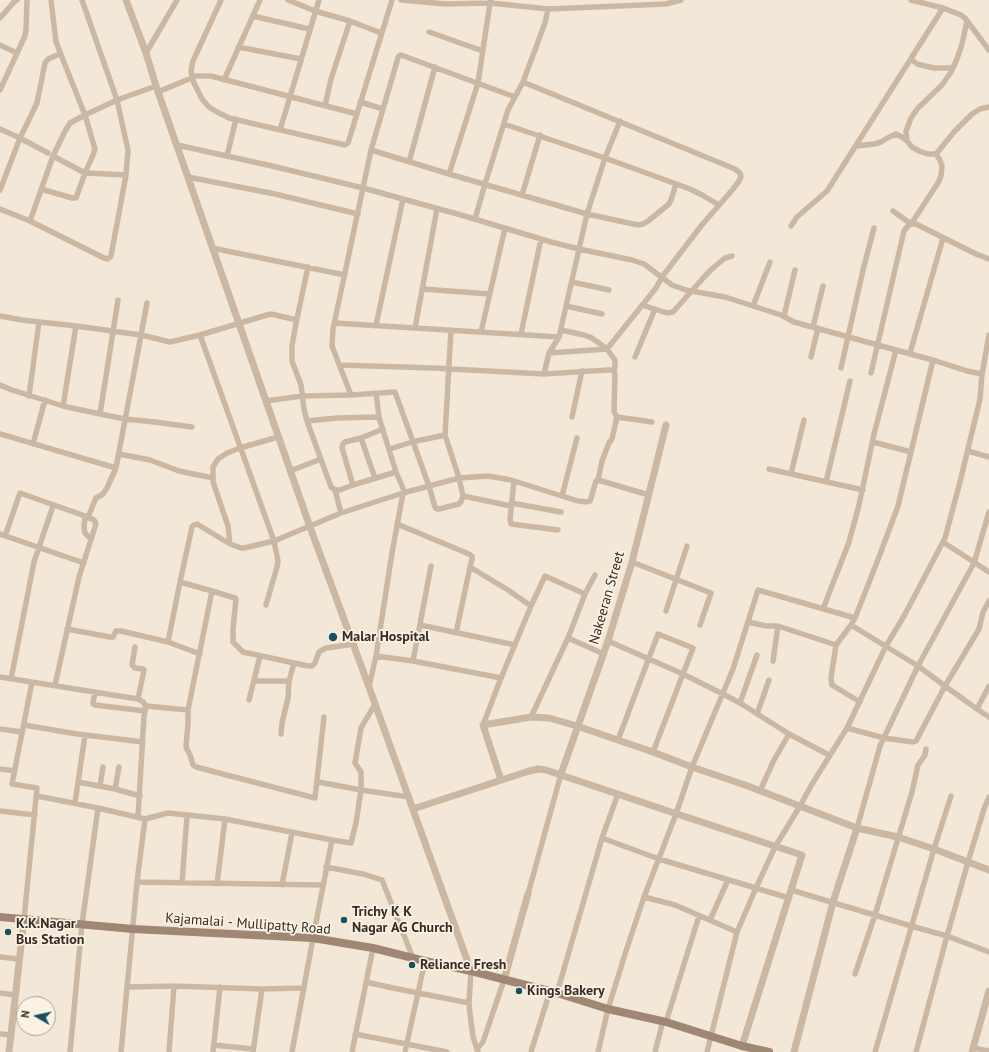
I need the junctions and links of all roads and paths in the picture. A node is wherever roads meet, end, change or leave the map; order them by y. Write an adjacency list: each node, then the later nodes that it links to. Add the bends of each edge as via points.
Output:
1 (18, 0): 20 (street)
2 (27, 0): 30 (street, via 25,36)
3 (51, 0): 32 (street)
4 (82, 0): 45 (street)
5 (126, 0): 31 (street)
6 (177, 0): 31 (street)
7 (221, 0): 37 (street, via 193,61)
8 (260, 0): 19 (street)
9 (288, 0): 18 (street)
10 (319, 0): 18 (street)
11 (392, 0): 25 (street)
12 (401, 0): 15 (street, via 446,4)
13 (681, 0): 17 (street, via 666,4)
14 (911, 0): 16 (street)
15 (490, 2): 17 (street); 29 (street)
16 (943, 8): 22 (street, via 961,14); 34 (street)
17 (548, 9): 39 (street)
18 (315, 11): 21 (street); 23 (street)
19 (253, 16): 23 (street); 27 (street)
20 (0, 18)
21 (350, 21): 25 (street); 47 (street)
22 (967, 21): 28 (street); 36 (street, via 962,44)
23 (309, 29): 33 (street)
24 (429, 32): 29 (street)
25 (381, 33): 46 (street)
26 (0, 45): 30 (street)
27 (238, 47): 33 (street); 38 (street)
28 (989, 50)
29 (483, 51): 40 (street)
30 (18, 53): 41 (street)
31 (146, 53): 42 (street)
32 (60, 54): 51 (street); 58 (street, via 45,63 37,103)
33 (301, 59): 43 (street)
34 (911, 59): 36 (street, via 917,64 934,68); 61 (street)
35 (435, 66): 40 (street); 49 (street, via 404,55 399,56); 67 (street)
36 (952, 68): 59 (street, via 942,85 911,118 906,131)
37 (192, 78): 38 (street, via 200,75); 42 (street); 52 (street, via 209,107)
38 (224, 80): 43 (street)
39 (524, 82): 44 (street); 53 (street)
40 (478, 83): 44 (street); 69 (street)
41 (1, 88)
42 (157, 89): 45 (street); 60 (street)
43 (290, 96): 47 (street); 56 (street)
44 (515, 97): 54 (street)
45 (117, 100): 51 (street); 70 (street, via 128,150)
46 (360, 102): 49 (street); 50 (street)
47 (324, 106): 50 (street)
48 (989, 107): 64 (street, via 972,114)
49 (383, 109): 62 (street)
50 (357, 114): 56 (street, via 348,143 345,145)
51 (85, 115): 63 (street, via 70,123); 68 (street, via 95,149)
52 (236, 119): 56 (street); 65 (street)
53 (620, 121): 66 (street); 79 (street, via 735,168 741,177)
54 (504, 124): 57 (street); 72 (street)
55 (0, 129): 58 (street)
56 (280, 130)
57 (540, 136): 66 (street); 77 (street)
58 (20, 138): 63 (street); 75 (street)
59 (907, 140): 61 (street, via 896,134 881,142); 64 (street, via 918,151)
60 (177, 145): 65 (street); 71 (street)
61 (856, 146): 88 (street, via 827,191 797,217)
62 (371, 150): 67 (street); 74 (street)
63 (51, 154): 68 (street); 76 (street)
64 (936, 154): 87 (street, via 942,166 941,176)
65 (227, 156): 74 (street)
66 (605, 158): 73 (street); 84 (street)
67 (409, 162): 69 (street)
68 (85, 173): 70 (street); 76 (street, via 76,198)
69 (449, 174): 72 (street)
70 (126, 175): 86 (street, via 111,256 108,259)
71 (188, 177): 83 (street); 93 (street)
72 (485, 184): 77 (street); 85 (street)
73 (676, 184): 79 (street); 84 (street, via 669,204 643,224)
74 (363, 188): 78 (street); 83 (street)
75 (0, 190)
76 (41, 190): 86 (street)
77 (522, 195): 84 (street)
78 (403, 200): 81 (street); 121 (street)
79 (719, 205): 101 (street)
80 (0, 209): 86 (street)
81 (437, 209): 85 (street); 104 (street)
82 (893, 210): 87 (street)
83 (358, 214): 100 (street)
84 (586, 214): 94 (street)
85 (475, 219): 89 (street)
86 (30, 222)
87 (911, 224): 91 (street); 135 (street, via 904,231)
88 (791, 226)
89 (505, 228): 92 (street); 107 (street)
90 (874, 228): 133 (street)
91 (944, 238): 96 (street); 140 (street)
92 (541, 239): 94 (street); 129 (street)
93 (212, 248): 98 (street); 120 (street)
94 (579, 249): 101 (street, via 644,264); 102 (street)
95 (732, 256): 106 (street, via 725,258 713,268)
96 (989, 259)
97 (770, 262): 112 (street)
98 (308, 267): 100 (street); 117 (street)
99 (795, 270): 116 (street)
100 (345, 274): 119 (street)
101 (662, 277): 106 (street, via 672,285); 110 (street)
102 (572, 282): 105 (street); 111 (street)
103 (823, 286): 124 (street)
104 (422, 289): 107 (street); 123 (street)
105 (609, 290)
106 (692, 291): 112 (street, via 725,297); 113 (street, via 673,312)
107 (490, 294): 128 (street)
108 (118, 300): 127 (street)
109 (147, 303): 130 (street)
110 (642, 305): 113 (street); 136 (street)
111 (566, 306): 114 (street); 126 (street)
112 (753, 306): 116 (street)
113 (655, 309): 141 (street)
114 (602, 314)
115 (0, 316): 118 (street)
116 (784, 316): 124 (street, via 794,322)
117 (297, 320): 120 (street, via 271,314); 157 (street, via 292,361 301,385)
118 (39, 322): 122 (street); 156 (street)
119 (334, 323): 121 (street); 144 (street, via 332,346)
120 (239, 324): 131 (street); 159 (street)
121 (376, 325): 123 (street)
122 (76, 326): 127 (street); 160 (street)
123 (416, 328): 125 (street)
124 (816, 328): 133 (street); 142 (street)
125 (451, 330): 128 (street); 146 (street)
126 (561, 330): 134 (street); 136 (street, via 592,338)
127 (112, 331): 130 (street); 161 (street)
128 (481, 332): 129 (street)
129 (521, 334): 134 (street)
130 (141, 335): 131 (street, via 170,342); 165 (street)
131 (200, 335): 180 (street)
132 (989, 335): 138 (street)
133 (847, 336): 135 (street); 145 (street)
134 (559, 337): 139 (street)
135 (878, 344): 137 (street); 149 (street)
136 (607, 349): 139 (street); 148 (street, via 615,360)
137 (896, 350): 140 (street); 178 (street)
138 (987, 352): 151 (street)
139 (549, 353): 150 (street)
140 (910, 353): 143 (street)
141 (635, 357)
142 (811, 357)
143 (933, 360): 151 (street); 183 (street)
144 (340, 365): 146 (street); 155 (street)
145 (840, 368)
146 (449, 369): 150 (street); 173 (street)
147 (582, 371): 148 (street); 150 (street); 163 (street)
148 (614, 372): 164 (street, via 614,411)
149 (871, 373)
150 (544, 374)
151 (982, 374): 182 (street, via 980,399)
152 (850, 381): 197 (street)
153 (0, 385): 156 (street)
154 (376, 393): 155 (street); 162 (street); 177 (street, via 395,392)
155 (351, 395): 157 (street)
156 (29, 396): 158 (street)
157 (302, 396): 159 (street); 167 (street)
158 (45, 400): 160 (street); 179 (street)
159 (266, 401): 174 (street)
160 (63, 406): 161 (street)
161 (100, 414): 165 (street)
162 (379, 417): 167 (street); 171 (street)
163 (572, 417)
164 (617, 417): 168 (street); 195 (street)
165 (125, 419): 170 (street); 184 (street)
166 (804, 420): 191 (street)
167 (307, 421): 186 (street)
168 (652, 422)
169 (666, 425): 203 (street, Nakeeran Street)
170 (192, 427)
171 (383, 430): 175 (street); 181 (street)
172 (0, 434): 179 (street)
173 (445, 435): 177 (street); 194 (street)
174 (278, 437): 180 (street); 189 (street)
175 (361, 438): 193 (street); 198 (street, via 345,442 342,448)
176 (577, 438): 205 (street)
177 (412, 442): 181 (street); 199 (street)
178 (873, 442): 183 (street); 201 (street)
179 (33, 444): 187 (street)
180 (240, 448): 192 (street, via 227,452 218,459 213,468); 217 (street)
181 (390, 449): 190 (street)
182 (968, 451): 185 (street); 218 (street)
183 (911, 452): 238 (street, via 898,506)
184 (119, 454): 187 (street); 192 (street)
185 (989, 457)
186 (321, 459): 189 (street); 200 (street, via 331,487)
187 (116, 468): 211 (street, via 107,488 96,498)
188 (769, 469): 191 (street)
189 (290, 471): 213 (street)
190 (396, 472): 193 (street); 202 (street)
191 (791, 474): 197 (street)
192 (213, 478): 219 (street, via 228,526)
193 (375, 478): 198 (street)
194 (459, 478): 196 (street, via 488,476); 199 (street); 204 (street)
195 (598, 480): 203 (street); 205 (street, via 590,501 578,501)
196 (514, 481): 205 (street); 206 (street)
197 (826, 482): 201 (street)
198 (353, 485): 200 (street)
199 (429, 486): 202 (street); 204 (street, via 436,509 459,504)
200 (335, 490): 210 (street)
201 (863, 490): 236 (street, via 849,542)
202 (404, 493): 210 (street); 212 (street)
203 (649, 495): 222 (street, Nakeeran Street)
204 (463, 496): 206 (street)
205 (562, 496)
206 (511, 504): 208 (street); 214 (street, via 511,524)
207 (53, 506): 211 (street); 215 (street, via 20,494); 221 (street)
208 (561, 512)
209 (989, 512): 224 (street)
210 (341, 513): 213 (street)
211 (86, 517): 216 (street, via 85,533); 216 (street, via 94,520 96,524)
212 (397, 524): 226 (street, via 469,554 472,556); 258 (street)
213 (310, 527): 217 (street); 249 (street)
214 (558, 530)
215 (3, 535): 221 (street)
216 (91, 539): 223 (street)
217 (274, 541): 219 (street, via 244,548); 234 (street, via 278,561)
218 (943, 542): 224 (street); 252 (street)
219 (230, 544): 230 (street, via 197,524 194,525)
220 (687, 546): 229 (street)
221 (39, 548): 223 (street); 267 (street)
222 (632, 562): 229 (street); 247 (street, Nakeeran Street)
223 (84, 563): 244 (street)
224 (974, 563): 227 (street); 263 (street)
225 (431, 566): 240 (street)
226 (470, 567): 235 (street); 245 (street)
227 (989, 572)
228 (595, 575): 232 (street)
229 (677, 579): 237 (street); 241 (street, via 711,593)
230 (180, 582): 231 (street); 248 (street)
231 (212, 591): 254 (street); 257 (street, via 236,599 233,642 243,652)
232 (585, 594): 235 (street, via 545,576); 246 (street)
233 (989, 601): 273 (street, via 979,629)
234 (266, 605)
235 (531, 606): 250 (street)
236 (822, 609): 238 (street); 239 (street, via 758,590)
237 (666, 611)
238 (855, 618): 242 (street)
239 (748, 622): 243 (street); 277 (street)
240 (420, 625): 245 (street); 260 (street)
241 (700, 625)
242 (851, 625): 251 (street); 252 (street)
243 (778, 626): 251 (street); 261 (street)
244 (67, 628): 248 (street, via 110,638 118,630); 272 (street)
245 (456, 633): 250 (street)
246 (568, 638): 255 (street); 288 (street)
247 (608, 640): 255 (street, Nakeeran Street); 259 (street)
248 (168, 642): 254 (street)
249 (354, 644): 262 (street, via 322,650 312,666); 275 (street)
250 (515, 645): 266 (street)
251 (836, 645): 280 (street, via 832,685)
252 (886, 646): 263 (street); 280 (street)
253 (135, 647): 278 (street, via 132,665 144,670)
254 (200, 654): 285 (street)
255 (604, 654): 292 (street, Nakeeran Street)
256 (757, 655): 281 (street)
257 (260, 656): 262 (street); 269 (street)
258 (376, 656): 260 (street); 275 (street)
259 (649, 659): 264 (street); 264 (street, via 658,634 693,648); 300 (street)
260 (413, 661): 266 (street)
261 (773, 661)
262 (294, 663): 270 (street)
263 (918, 666): 273 (street); 299 (street)
264 (683, 674): 277 (street); 303 (street)
265 (0, 677): 267 (street)
266 (501, 678): 291 (street)
267 (11, 679): 271 (street)
268 (769, 680): 286 (street)
269 (254, 681): 270 (street); 279 (street)
270 (289, 681): 296 (street)
271 (32, 682): 272 (street); 290 (street)
272 (55, 686): 276 (street)
273 (945, 686): 284 (street); 299 (street, via 916,741)
274 (989, 686): 284 (street)
275 (369, 687): 282 (street)
276 (95, 692): 278 (street); 283 (street, via 95,705)
277 (723, 694): 281 (street); 307 (street)
278 (138, 699): 283 (street, via 143,702)
279 (249, 700)
280 (860, 702): 293 (street)
281 (740, 703): 286 (street)
282 (375, 704): 317 (street, via 362,728 356,763 362,772); 324 (street)
283 (145, 709): 285 (street); 301 (street)
284 (977, 709): 289 (street)
285 (188, 710): 313 (street, via 186,747 193,766 315,798)
286 (757, 714): 297 (street)
287 (324, 717): 313 (street)
288 (531, 717): 291 (street); 292 (street, via 558,720)
289 (989, 717)
290 (24, 725): 295 (street); 298 (street)
291 (483, 725): 311 (street)
292 (577, 726): 300 (street); 310 (street, Nakeeran Street)
293 (847, 728): 299 (street); 304 (street)
294 (0, 729): 295 (street)
295 (22, 732): 309 (street)
296 (281, 734)
297 (789, 734): 304 (street); 318 (street)
298 (85, 735): 301 (street); 312 (street)
299 (884, 738): 337 (street)
300 (618, 740): 303 (street)
301 (143, 742): 321 (street)
302 (926, 749): 339 (street, via 918,765)
303 (653, 752): 307 (street)
304 (829, 756): 327 (street)
305 (103, 766): 314 (street)
306 (119, 767): 316 (street)
307 (692, 767): 318 (street); 331 (street)
308 (0, 770): 309 (street)
309 (15, 772): 315 (street, via 12,784)
310 (561, 774): 311 (street, via 538,769); 319 (street); 356 (street)
311 (501, 780): 329 (street)
312 (78, 782): 314 (street); 326 (street)
313 (318, 782): 317 (street)
314 (100, 786): 316 (street)
315 (38, 788): 320 (street); 323 (street)
316 (115, 789): 321 (street)
317 (361, 790): 324 (street); 341 (street, via 350,843)
318 (760, 791): 327 (street)
319 (618, 794): 331 (street); 340 (street)
320 (37, 796): 323 (street); 332 (street)
321 (140, 796): 334 (street)
322 (952, 796): 343 (street)
323 (45, 797): 326 (street)
324 (409, 797): 329 (street)
325 (989, 798): 345 (street)
326 (75, 803): 328 (street)
327 (800, 806): 337 (street); 342 (street)
328 (98, 808): 334 (street); 365 (street)
329 (413, 809): 377 (street)
330 (0, 810): 332 (street)
331 (676, 814): 342 (street); 344 (street)
332 (35, 815): 363 (street)
333 (187, 816): 335 (street, via 168,813); 336 (street); 350 (street)
334 (138, 817): 335 (street)
335 (145, 819): 349 (street)
336 (225, 819): 338 (street); 351 (street)
337 (857, 828): 339 (street); 359 (street)
338 (292, 833): 341 (street); 352 (street)
339 (898, 837): 343 (street); 360 (street)
340 (602, 838): 344 (street); 387 (street)
341 (332, 840): 346 (street)
342 (775, 847): 354 (street); 355 (street, via 802,855)
343 (934, 849): 345 (street); 366 (street)
344 (659, 859): 348 (street); 357 (street)
345 (968, 862): 347 (street); 369 (street)
346 (326, 867): 353 (street); 374 (street, via 382,880)
347 (989, 870)
348 (728, 880): 354 (street); 364 (street)
349 (137, 882): 350 (street); 367 (street)
350 (182, 883): 351 (street)
351 (217, 884): 352 (street)
352 (282, 885): 353 (street)
353 (323, 885): 370 (street)
354 (756, 888): 358 (street); 368 (street)
355 (791, 890): 358 (street); 359 (street)
356 (528, 894): 379 (street)
357 (644, 897): 361 (street, via 674,905); 392 (street)
358 (789, 898): 401 (street)
359 (833, 902): 360 (street); 420 (street)
360 (875, 915): 366 (street); 378 (street)
361 (699, 916): 364 (street); 394 (street)
362 (0, 917): 363 (main road, Kajamalai - Mullipatty Road)
363 (24, 919): 365 (main road, Kajamalai - Mullipatty Road); 375 (street)
364 (710, 920): 368 (street)
365 (82, 924): 367 (main road, Kajamalai - Mullipatty Road); 407 (street)
366 (911, 926): 369 (street); 421 (street)
367 (133, 929): 370 (main road, Kajamalai - Mullipatty Road); 382 (street)
368 (737, 932): 398 (street)
369 (947, 936): 372 (street); 422 (street)
370 (313, 938): 371 (main road, Kajamalai - Mullipatty Road); 384 (street)
371 (373, 948): 374 (main road, Kajamalai - Mullipatty Road); 380 (street)
372 (989, 952)
373 (0, 957): 375 (street)
374 (413, 958): 376 (main road, Kajamalai - Mullipatty Road)
375 (19, 959): 390 (street)
376 (424, 961): 377 (main road, Kajamalai - Mullipatty Road); 389 (street)
377 (471, 971): 379 (main road, Kajamalai - Mullipatty Road); 391 (street)
378 (855, 974)
379 (504, 980): 387 (main road, Kajamalai - Mullipatty Road); 404 (street)
380 (366, 982): 389 (street); 396 (street)
381 (174, 986): 382 (street); 383 (street); 409 (street)
382 (127, 987): 408 (street)
383 (220, 988): 385 (street); 400 (street)
384 (304, 988): 385 (street); 411 (street)
385 (262, 989): 402 (street)
386 (989, 991): 393 (street)
387 (553, 992): 392 (main road, Kajamalai - Mullipatty Road); 415 (street)
388 (0, 993): 390 (street)
389 (418, 993): 391 (street); 399 (street)
390 (15, 995): 397 (street)
391 (469, 1003): 404 (street, via 473,1037)
392 (608, 1009): 394 (main road, Kajamalai - Mullipatty Road); 416 (street)
393 (986, 1010): 403 (street)
394 (664, 1022): 398 (main road, Kajamalai - Mullipatty Road); 417 (street)
395 (0, 1034): 397 (street)
396 (355, 1034): 399 (street); 412 (street)
397 (11, 1035): 406 (street)
398 (711, 1036): 401 (main road, Kajamalai - Mullipatty Road); 418 (street)
399 (407, 1044): 413 (street); 414 (street)
400 (214, 1045): 402 (street); 410 (street)
401 (742, 1046): 419 (main road, Kajamalai - Mullipatty Road)
402 (253, 1050)
403 (973, 1050): 405 (street)
404 (478, 1051)
405 (989, 1051)
406 (9, 1052)
407 (70, 1052)
408 (121, 1052)
409 (169, 1052)
410 (213, 1052)
411 (292, 1052)
412 (352, 1052)
413 (405, 1052)
414 (447, 1052)
415 (530, 1052)
416 (598, 1052)
417 (655, 1052)
418 (707, 1052)
419 (769, 1052)
420 (794, 1052)
421 (874, 1052)
422 (916, 1052)

